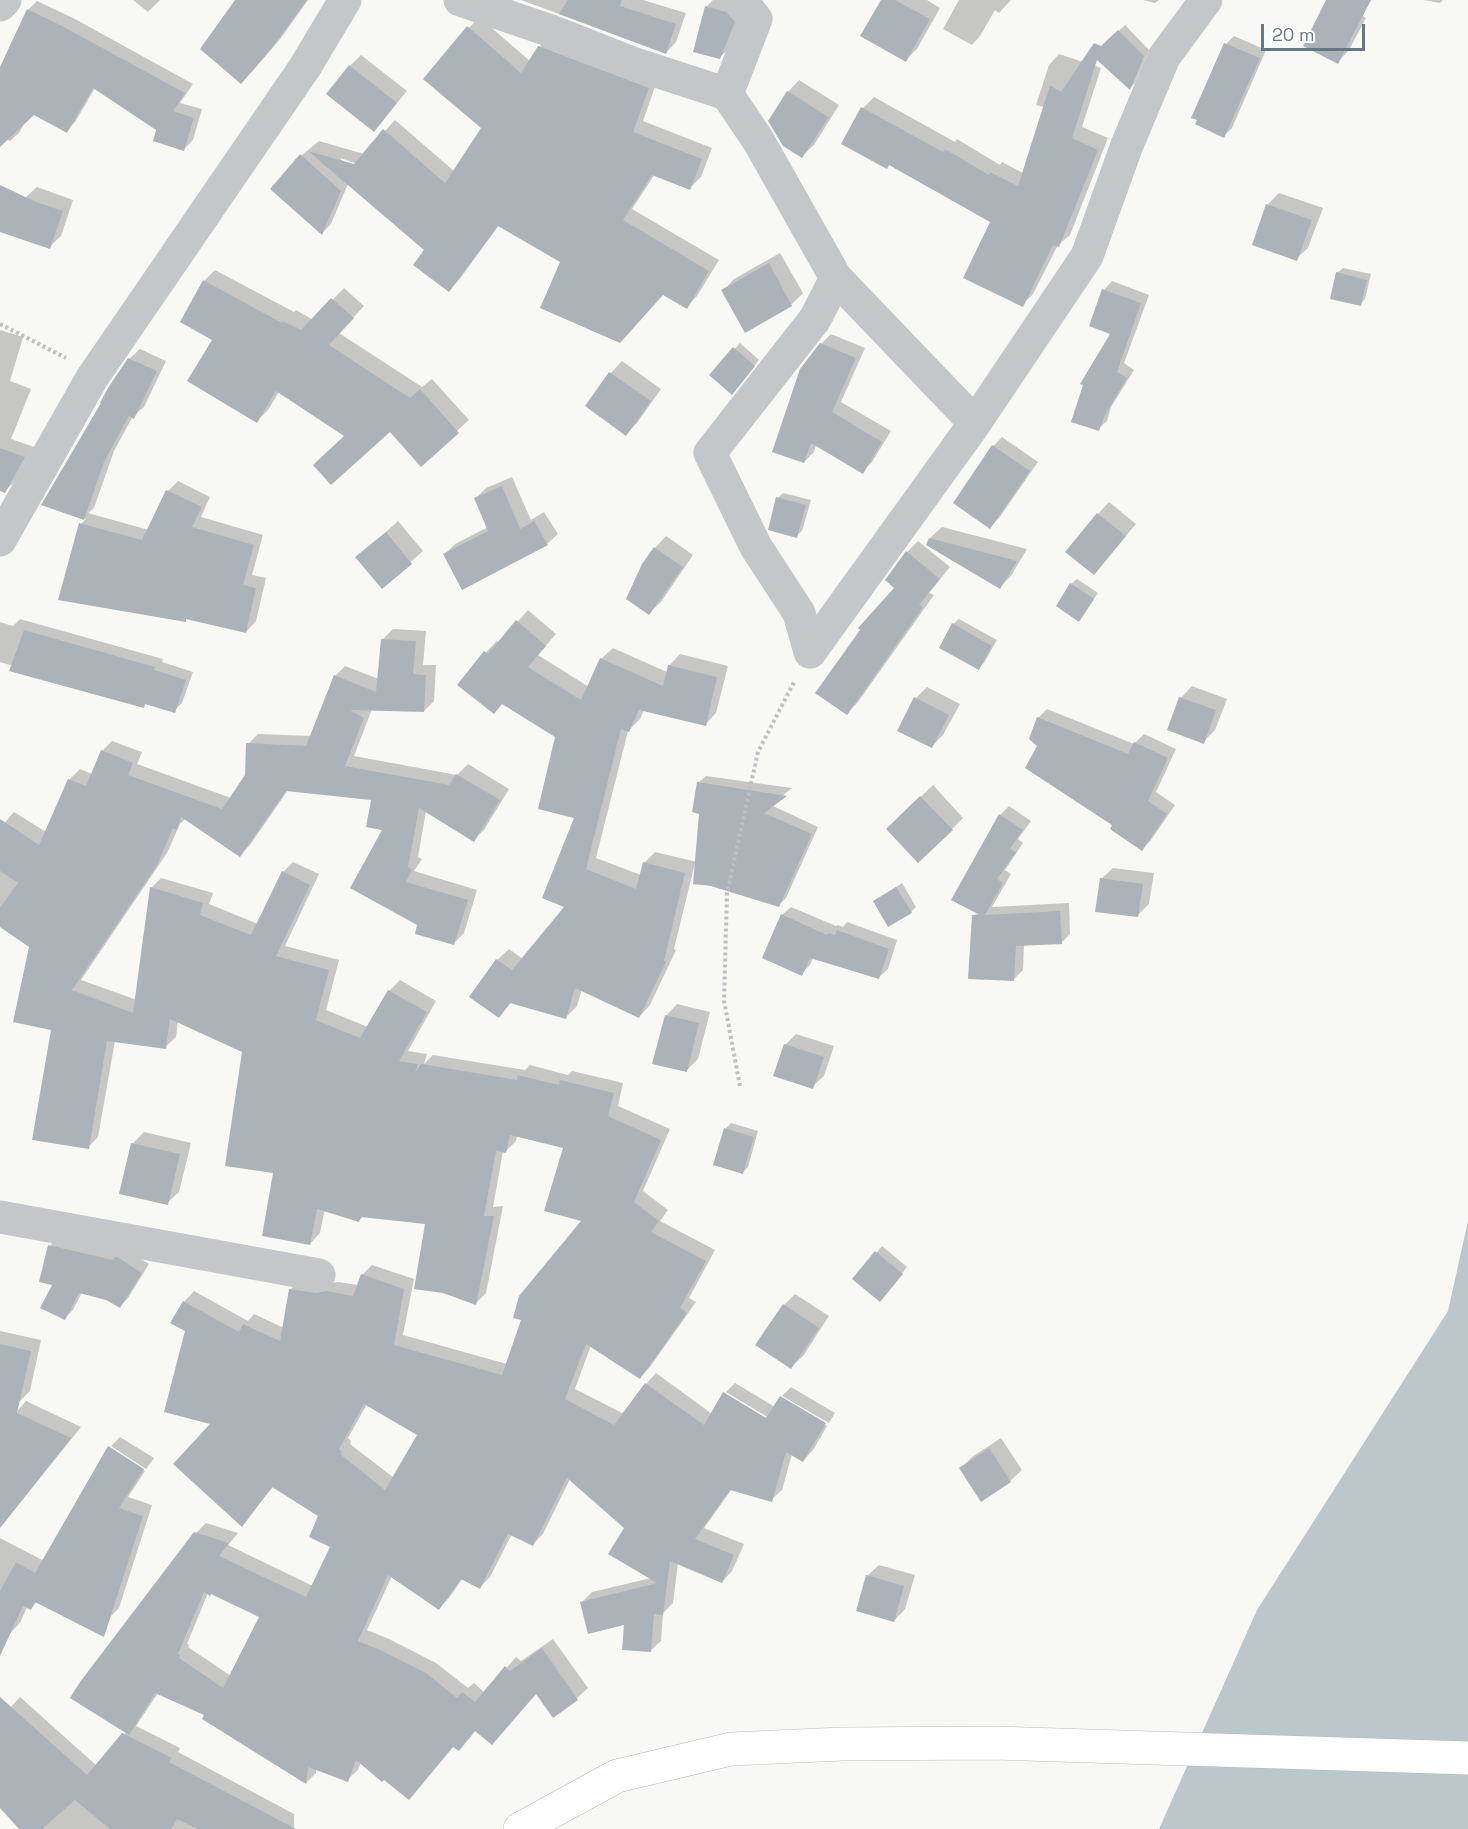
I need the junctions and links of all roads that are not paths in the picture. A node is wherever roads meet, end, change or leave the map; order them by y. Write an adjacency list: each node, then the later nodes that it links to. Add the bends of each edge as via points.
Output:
1 (5, 0): 6 (street)
2 (345, 0): 10 (street, via 305,67 92,378)
3 (460, 0): 7 (street)
4 (741, 0): 7 (street, via 756,19)
5 (1206, 0): 9 (street, via 1164,57 1087,256)
6 (0, 5)
7 (727, 94): 8 (street, via 758,140)
8 (836, 278): 9 (street); 9 (street, via 815,319 710,453 756,547 799,613 810,652)
9 (975, 423)
10 (0, 540)
11 (0, 1217): 12 (street)
12 (319, 1275)
13 (1468, 1758): 14 (main road, via 995,1743 731,1749 617,1776)
14 (520, 1829)

